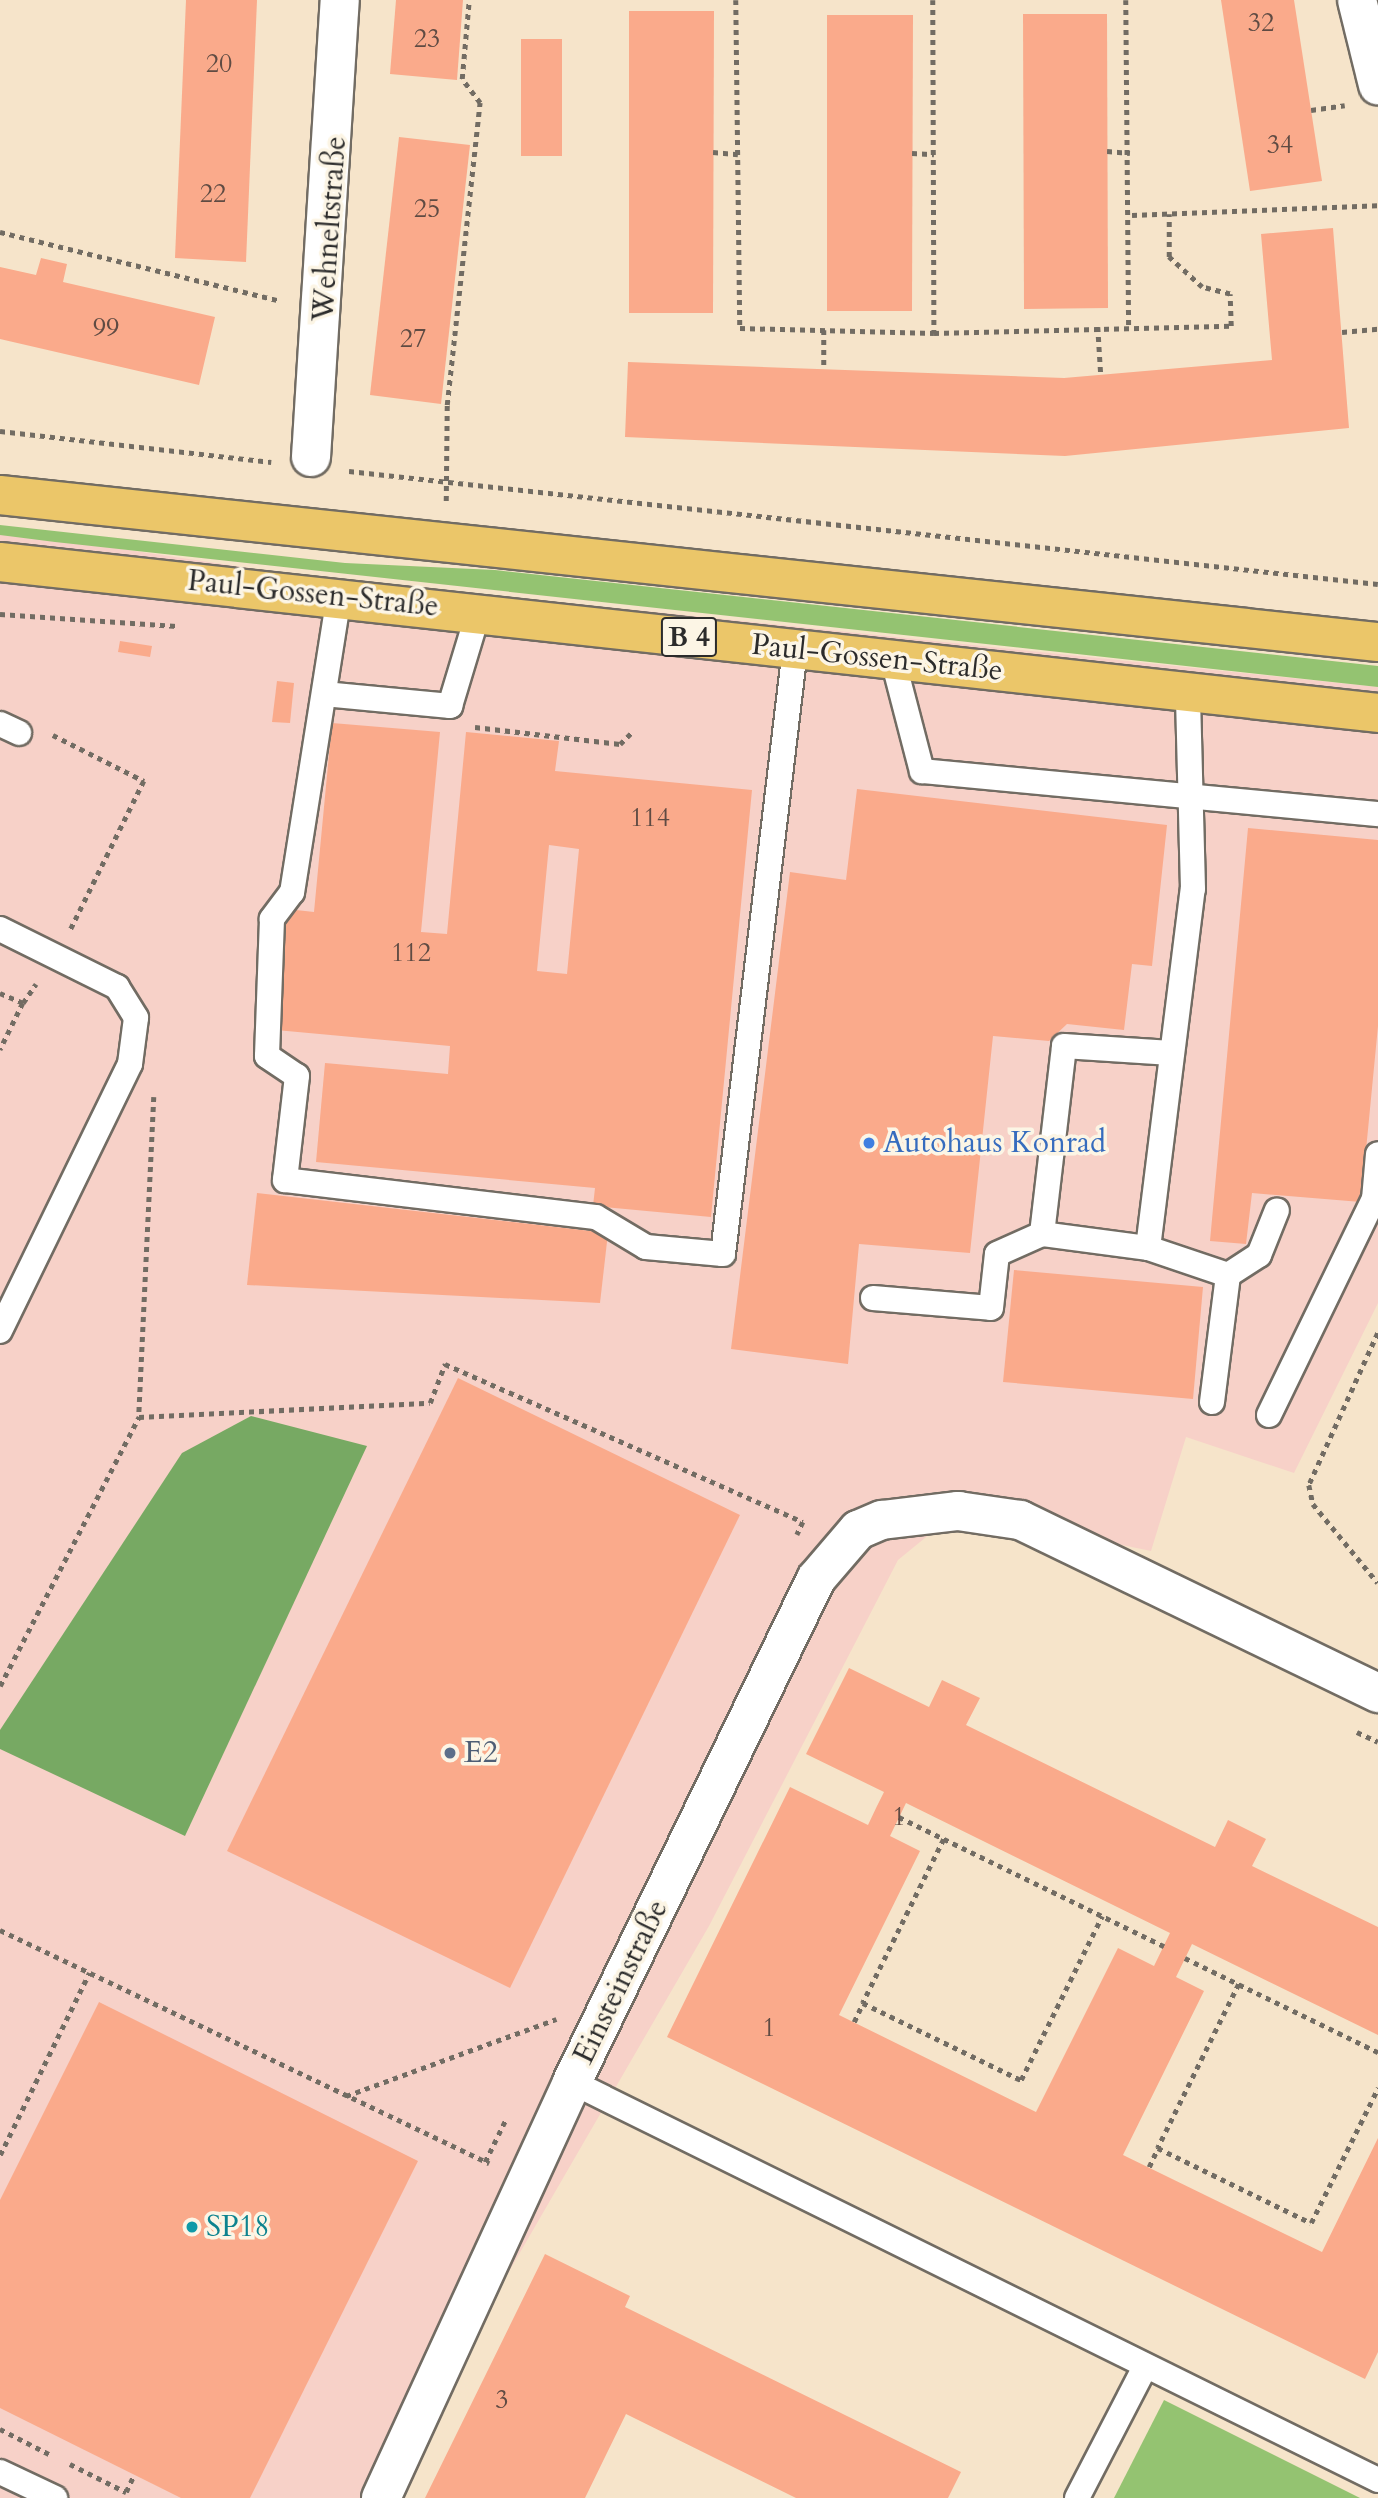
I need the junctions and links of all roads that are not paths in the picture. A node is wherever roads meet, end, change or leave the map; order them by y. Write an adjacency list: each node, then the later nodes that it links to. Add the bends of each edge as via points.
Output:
1 (340, 0): 4 (street, Wehneltstraße)
2 (1357, 0): 3 (street)
3 (1378, 85)
4 (309, 463)
5 (0, 495): 9 (main road, B 4)
6 (0, 562): 7 (main road, Paul-Gossen-Straße / B 4)
7 (340, 596): 8 (main road, Paul-Gossen-Straße / B 4); 13 (lane)
8 (478, 612): 10 (main road, Paul-Gossen-Straße / B 4); 13 (lane, via 450,706)
9 (1378, 642)
10 (794, 649): 11 (main road, Paul-Gossen-Straße / B 4); 13 (lane, via 723,1254 646,1247 596,1217 285,1180 297,1076 267,1056 272,919 292,892)
11 (893, 660): 12 (main road, Paul-Gossen-Straße / B 4); 15 (lane, via 922,771)
12 (1188, 692): 14 (main road, Paul-Gossen-Straße / B 4); 15 (lane)
13 (324, 694)
14 (1378, 713)
15 (1189, 797): 16 (lane); 18 (lane, via 1193,889)
16 (1378, 814)
17 (0, 929): 25 (lane, via 117,987 136,1018 130,1064)
18 (1171, 1052): 21 (lane, via 1064,1046); 22 (lane)
19 (1378, 1154): 27 (lane, via 1374,1199)
20 (1277, 1210): 23 (lane, via 1259,1255)
21 (1042, 1234): 22 (lane); 24 (lane, via 997,1254 991,1308)
22 (1148, 1248): 23 (lane)
23 (1228, 1275): 26 (lane)
24 (873, 1298)
25 (0, 1331)
26 (1212, 1402)
27 (1269, 1415)
28 (1378, 1693): 29 (street, Einsteinstraße, via 1020,1520 958,1511 912,1515 858,1530 816,1579)
29 (572, 2082): 30 (lane); 34 (street, Einsteinstraße)
30 (1145, 2367): 32 (lane); 35 (lane)
31 (0, 2472): 33 (lane)
32 (1376, 2473)
33 (55, 2498)
34 (381, 2498)
35 (1076, 2498)

